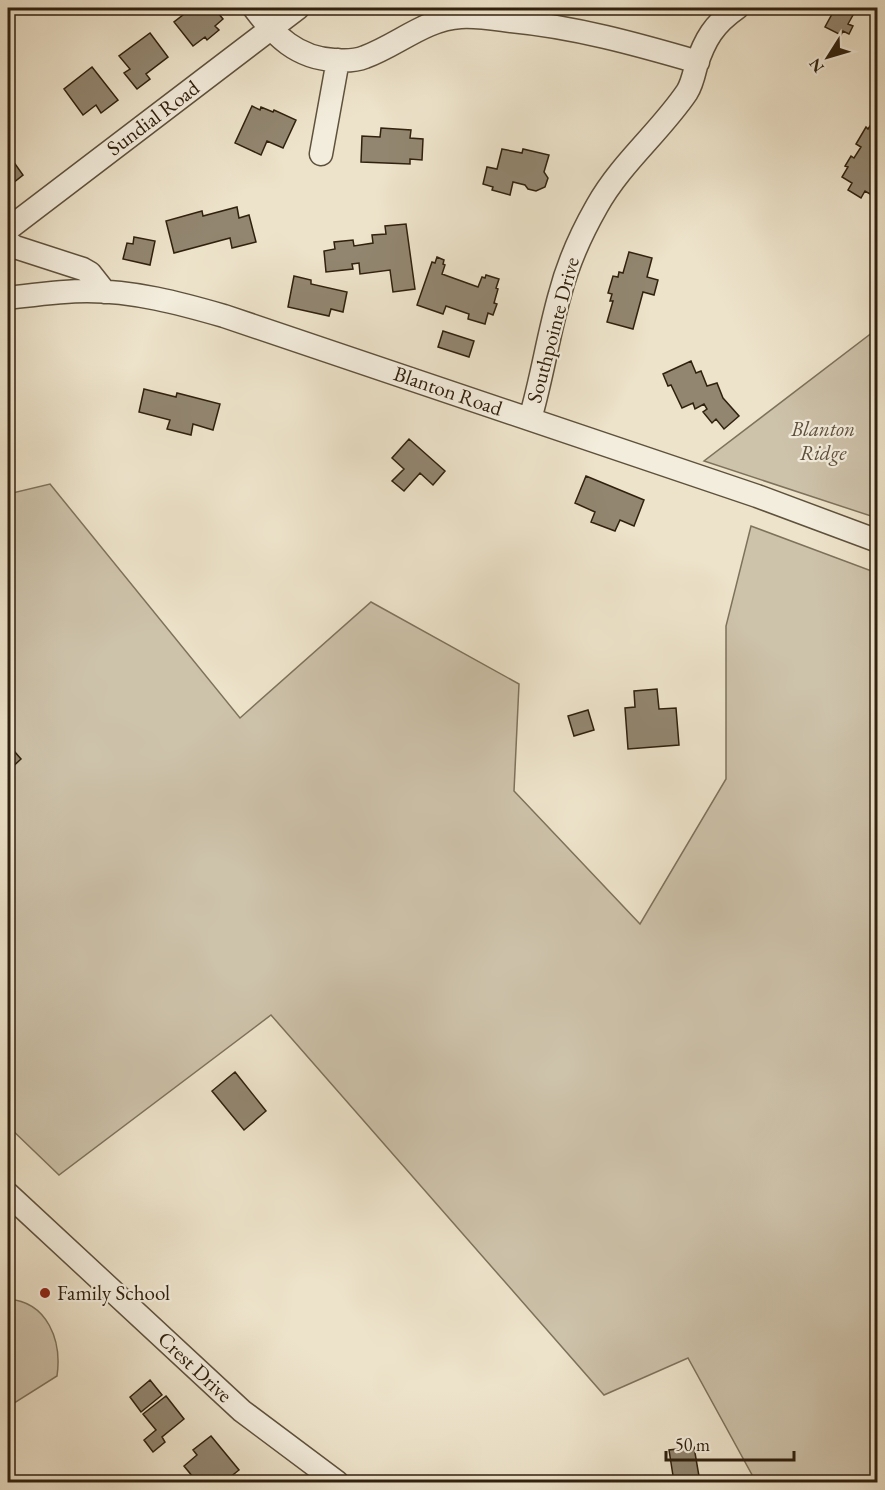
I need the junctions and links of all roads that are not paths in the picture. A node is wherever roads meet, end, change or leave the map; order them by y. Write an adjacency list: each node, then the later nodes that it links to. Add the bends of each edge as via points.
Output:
1 (254, 8): 4 (street)
2 (298, 8): 4 (street, Sundial Road)
3 (737, 8): 6 (street, Southpointe Drive, via 720,19)
4 (270, 29): 5 (street, via 306,56); 8 (street, Sundial Road)
5 (338, 60): 6 (street, via 365,57 417,30 461,17 553,25); 7 (street)
6 (698, 62): 12 (street, Southpointe Drive, via 689,89 623,167 575,248)
7 (321, 154)
8 (8, 229)
9 (8, 242): 10 (street, via 87,271)
10 (105, 292): 11 (street, Blanton Road); 12 (street, Blanton Road, via 166,300 224,316)
11 (8, 298)
12 (530, 419): 13 (street, Blanton Road)
13 (878, 541)
14 (8, 1194): 15 (street, Crest Drive, via 243,1411)
15 (337, 1482)

